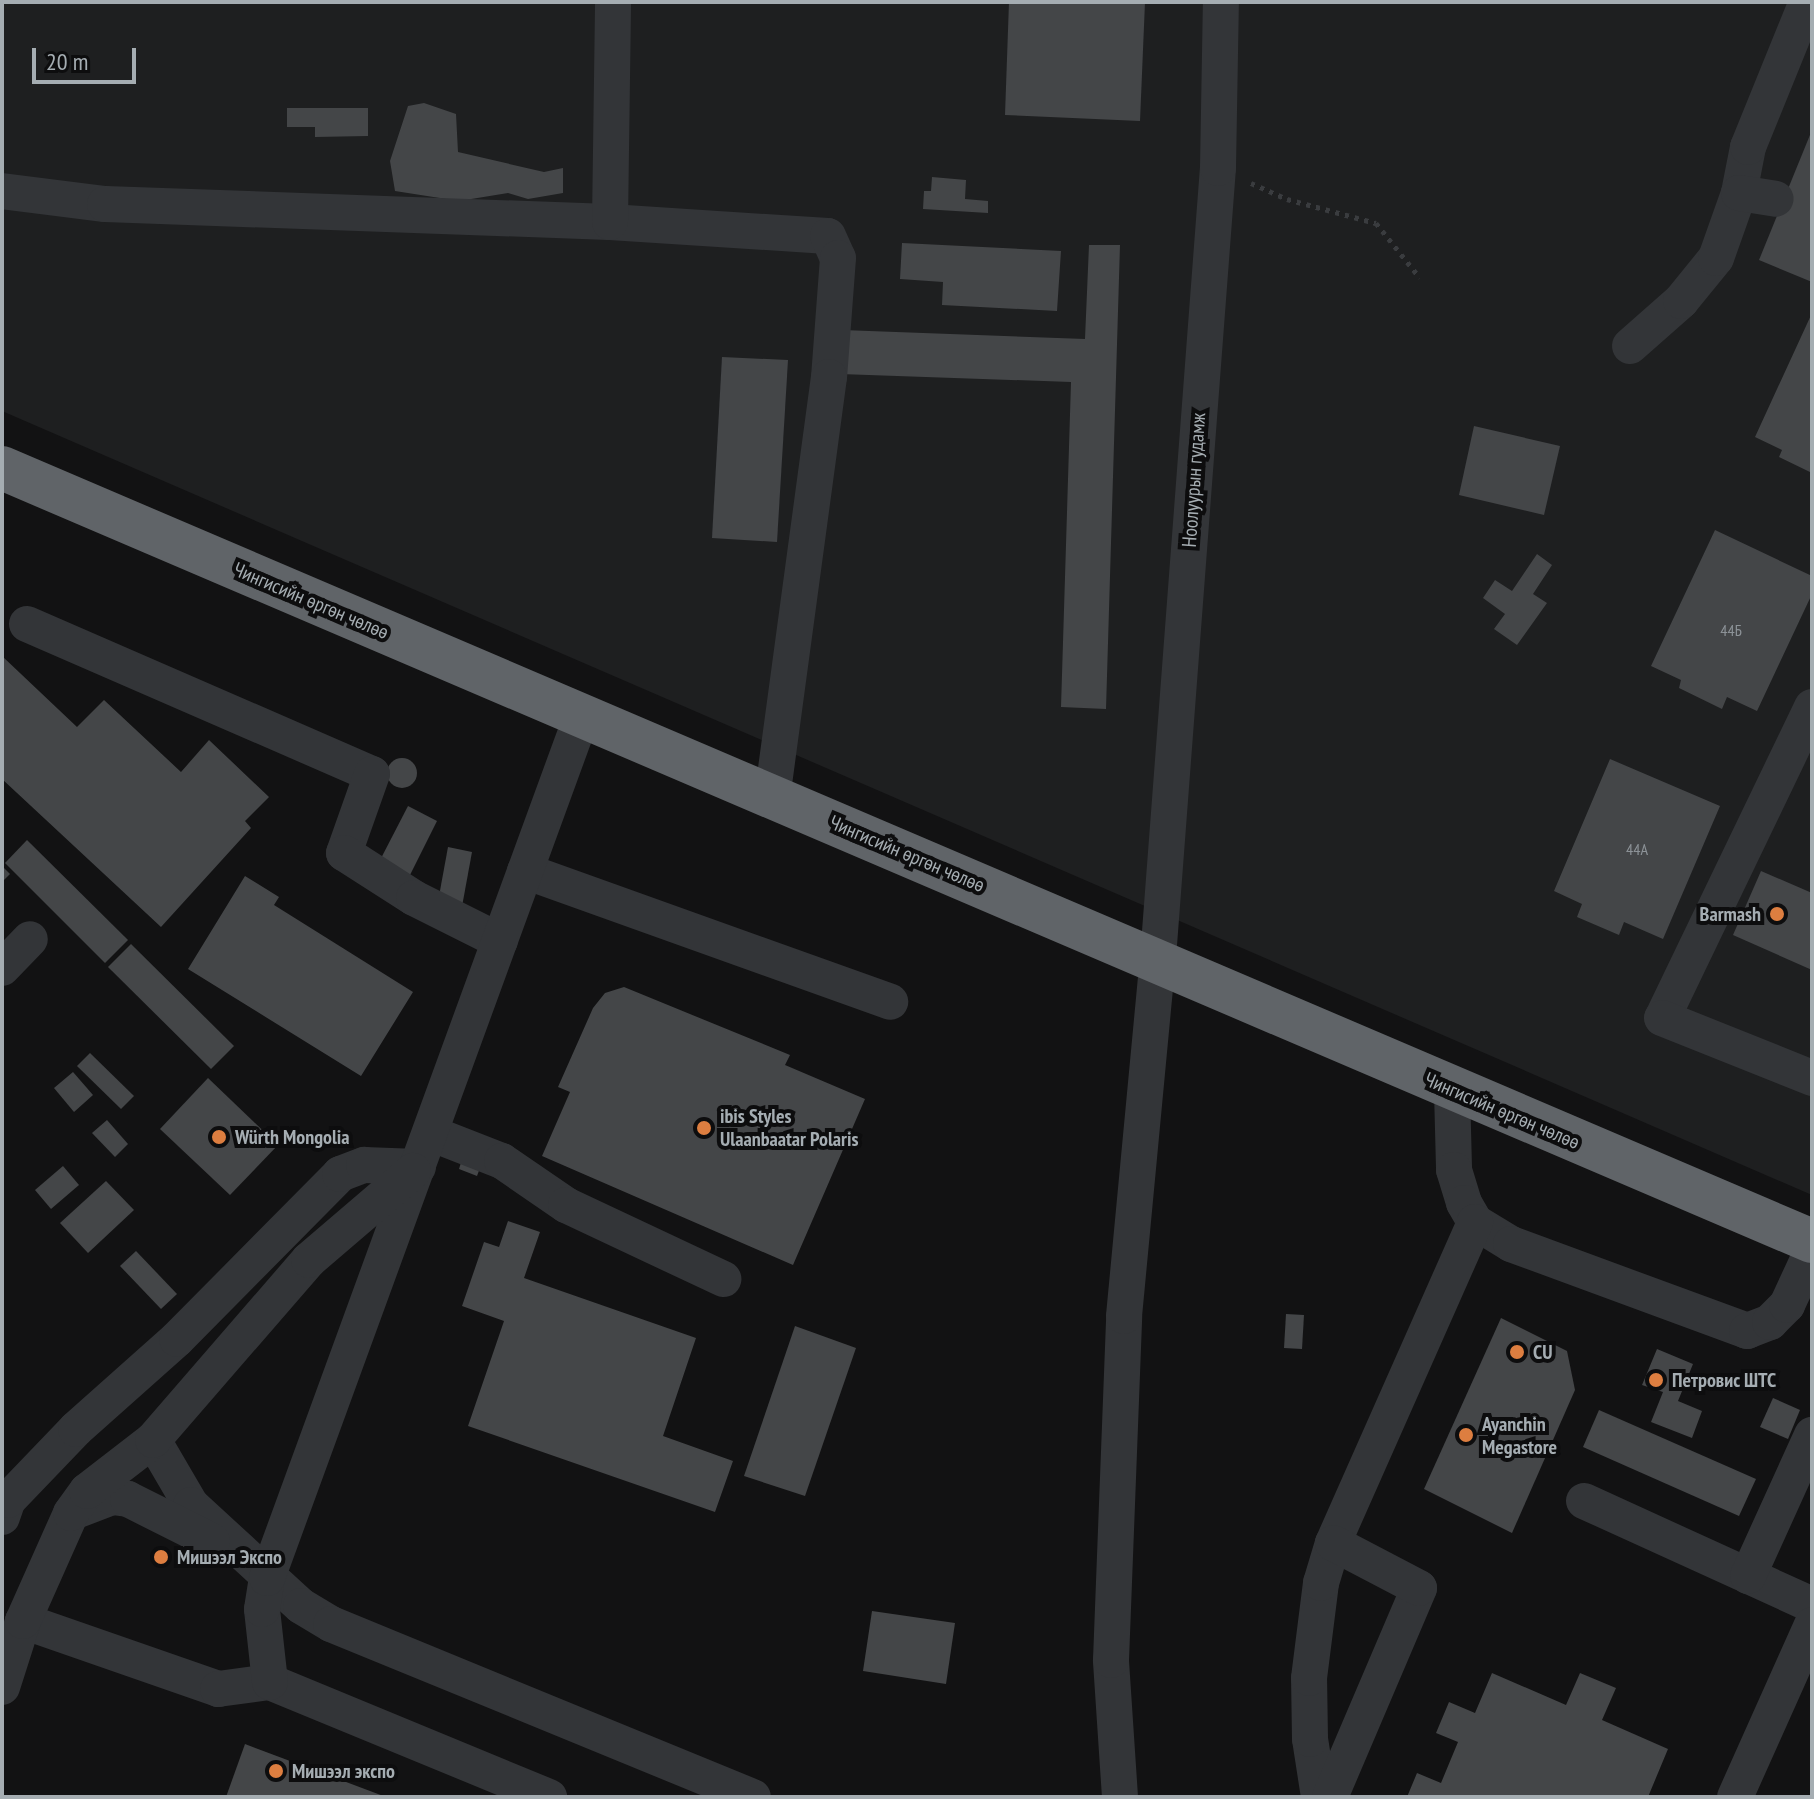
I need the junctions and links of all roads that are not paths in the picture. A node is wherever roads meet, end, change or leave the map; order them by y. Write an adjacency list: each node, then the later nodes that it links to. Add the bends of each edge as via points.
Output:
1 (613, 2): 7 (street)
2 (1221, 2): 17 (street, Ноолуурын гудамж, via 1218,168)
3 (1807, 2): 5 (street, via 1748,147)
4 (2, 191): 7 (street, via 105,204)
5 (1739, 193): 6 (street); 8 (street, via 1716,258 1681,301)
6 (1776, 199)
7 (610, 222): 13 (street, via 813,231 834,243 838,258 829,377)
8 (1630, 346)
9 (2, 468): 12 (highway, Чингисийн өргөн чөлөө)
10 (27, 624): 16 (street, via 372,774 344,853 414,898)
11 (1812, 707): 20 (street, via 1662,1018)
12 (581, 718): 13 (highway, Чингисийн өргөн чөлөө); 14 (street)
13 (772, 798): 17 (highway, Чингисийн өргөн чөлөө)
14 (525, 871): 16 (street); 19 (street)
15 (30, 939): 18 (street)
16 (500, 941): 22 (street)
17 (1158, 958): 21 (highway, Чингисийн өргөн чөлөө); 45 (street, Ноолуурын гудамж, via 1124,1316 1111,1660)
18 (2, 968)
19 (890, 1002)
20 (1812, 1078)
21 (1452, 1091): 24 (street, via 1454,1170); 25 (highway, Чингисийн өргөн чөлөө)
22 (430, 1133): 23 (street); 27 (street, via 502,1161 566,1205)
23 (418, 1167): 29 (street, via 309,1260); 31 (street, via 364,1165 340,1174); 36 (street)
24 (1475, 1222): 26 (street, via 1511,1244 1747,1331 1770,1322 1787,1305); 33 (street)
25 (1812, 1241)
26 (1812, 1251)
27 (723, 1279)
28 (1812, 1435): 35 (street)
29 (153, 1440): 32 (street, via 97,1482); 34 (street, via 176,1485)
30 (1584, 1501): 35 (street)
31 (4, 1506)
32 (71, 1513): 34 (street, via 112,1497 128,1499); 38 (street)
33 (1333, 1543): 46 (street, via 1321,1583 1309,1678 1310,1739); 47 (street, via 1419,1588)
34 (234, 1547): 36 (street)
35 (1748, 1576): 37 (street)
36 (267, 1578): 40 (street, via 262,1609); 42 (street, via 331,1624)
37 (1812, 1605)
38 (23, 1621): 40 (street, via 218,1689); 41 (street)
39 (1812, 1625): 48 (street)
40 (270, 1682): 43 (street)
41 (2, 1687)
42 (677, 1781): 44 (street)
43 (549, 1797)
44 (753, 1797)
45 (1120, 1797)
46 (1319, 1797)
47 (1330, 1797)
48 (1735, 1797)

